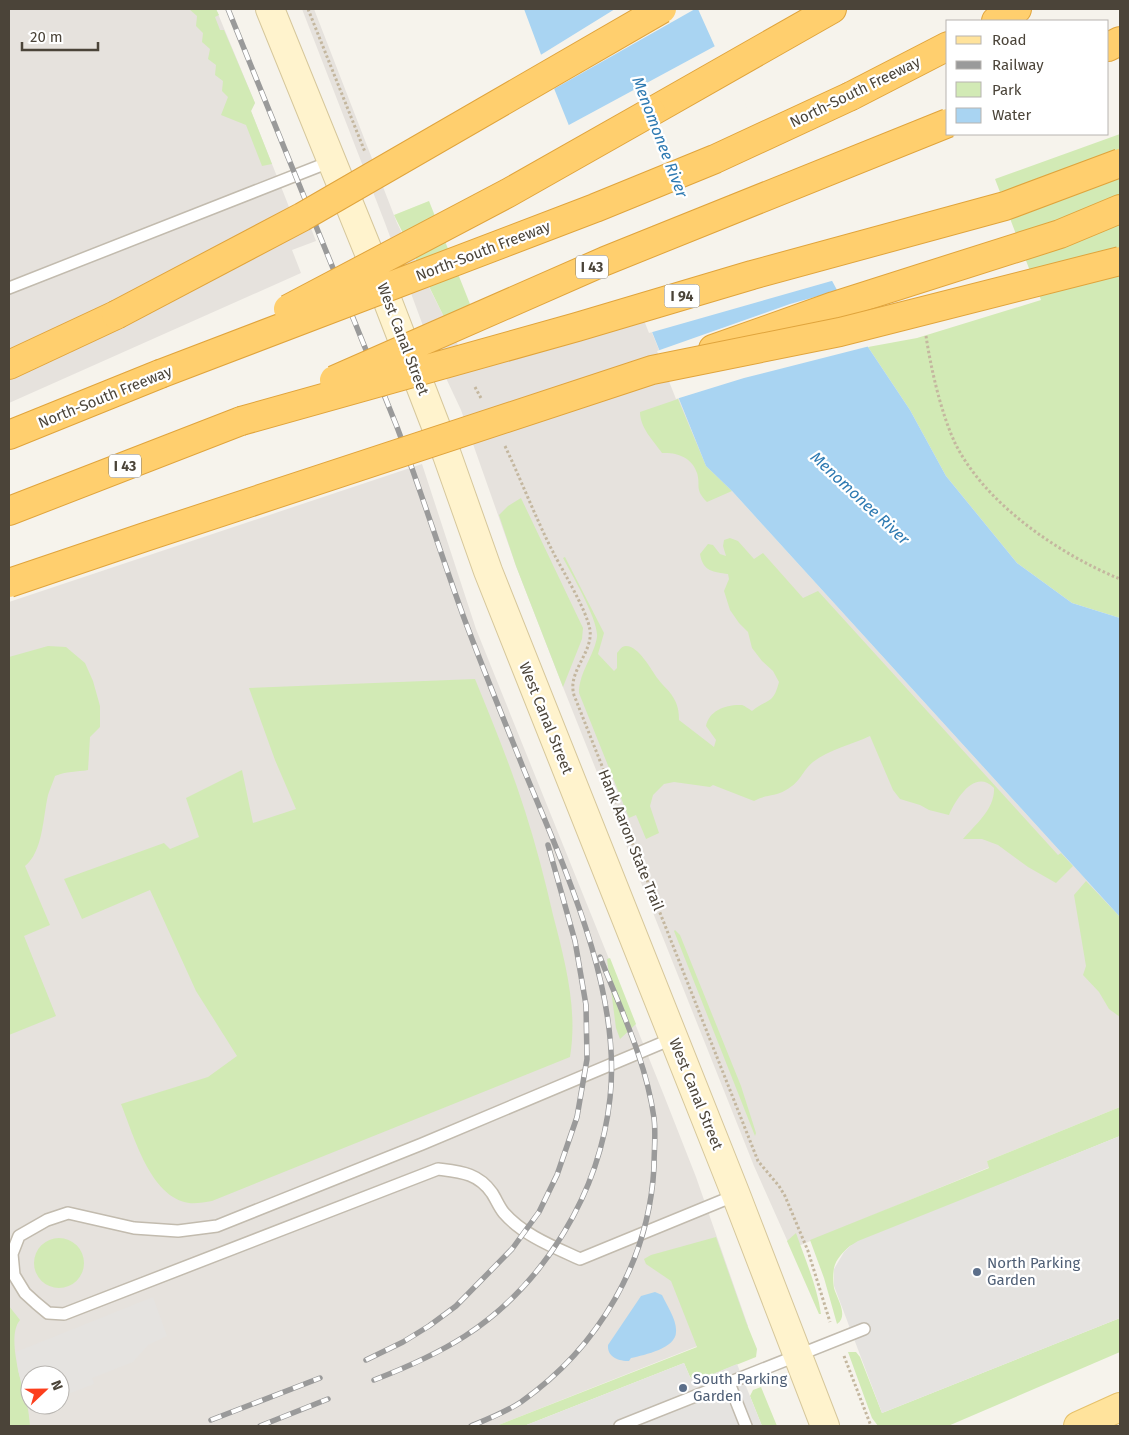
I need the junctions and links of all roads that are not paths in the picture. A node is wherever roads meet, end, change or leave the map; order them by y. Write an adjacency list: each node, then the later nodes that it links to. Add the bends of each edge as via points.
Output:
1 (270, 9): 8 (street, West Canal Street)
2 (662, 9): 13 (highway, bridge, via 302,217 116,315)
3 (832, 9): 15 (highway, bridge, via 508,193)
4 (1017, 9): 5 (highway)
5 (998, 20)
6 (946, 47): 15 (highway, North-South Freeway, bridge, via 851,96 714,159 595,208)
7 (946, 123): 16 (highway, I 43, bridge, via 605,261)
8 (332, 160): 12 (lane); 20 (street, West Canal Street, via 430,409 488,572)
9 (1120, 164): 16 (highway, I 94, bridge, via 1005,206)
10 (1120, 210): 14 (highway, bridge, via 1060,234 834,306)
11 (1120, 261): 14 (highway, bridge, via 840,332)
12 (9, 288)
13 (9, 365)
14 (652, 370): 19 (highway, bridge)
15 (160, 374): 17 (highway, North-South Freeway)
16 (241, 421): 18 (highway, I 43)
17 (9, 435)
18 (9, 511)
19 (9, 583)
20 (674, 1038): 21 (street, West Canal Street); 21 (lane, via 217,1226 178,1231 134,1228 68,1213 47,1220 19,1236 12,1254 14,1275 25,1293 48,1313 64,1314 438,1168 463,1172 481,1180 504,1213 525,1230 580,1259)
21 (736, 1196): 23 (street, West Canal Street)
22 (864, 1329): 23 (lane)
23 (798, 1356): 24 (lane); 28 (street, West Canal Street)
24 (729, 1383): 26 (lane); 27 (lane)
25 (1120, 1407): 29 (main road)
26 (620, 1426)
27 (746, 1426)
28 (825, 1426)
29 (1078, 1426)

